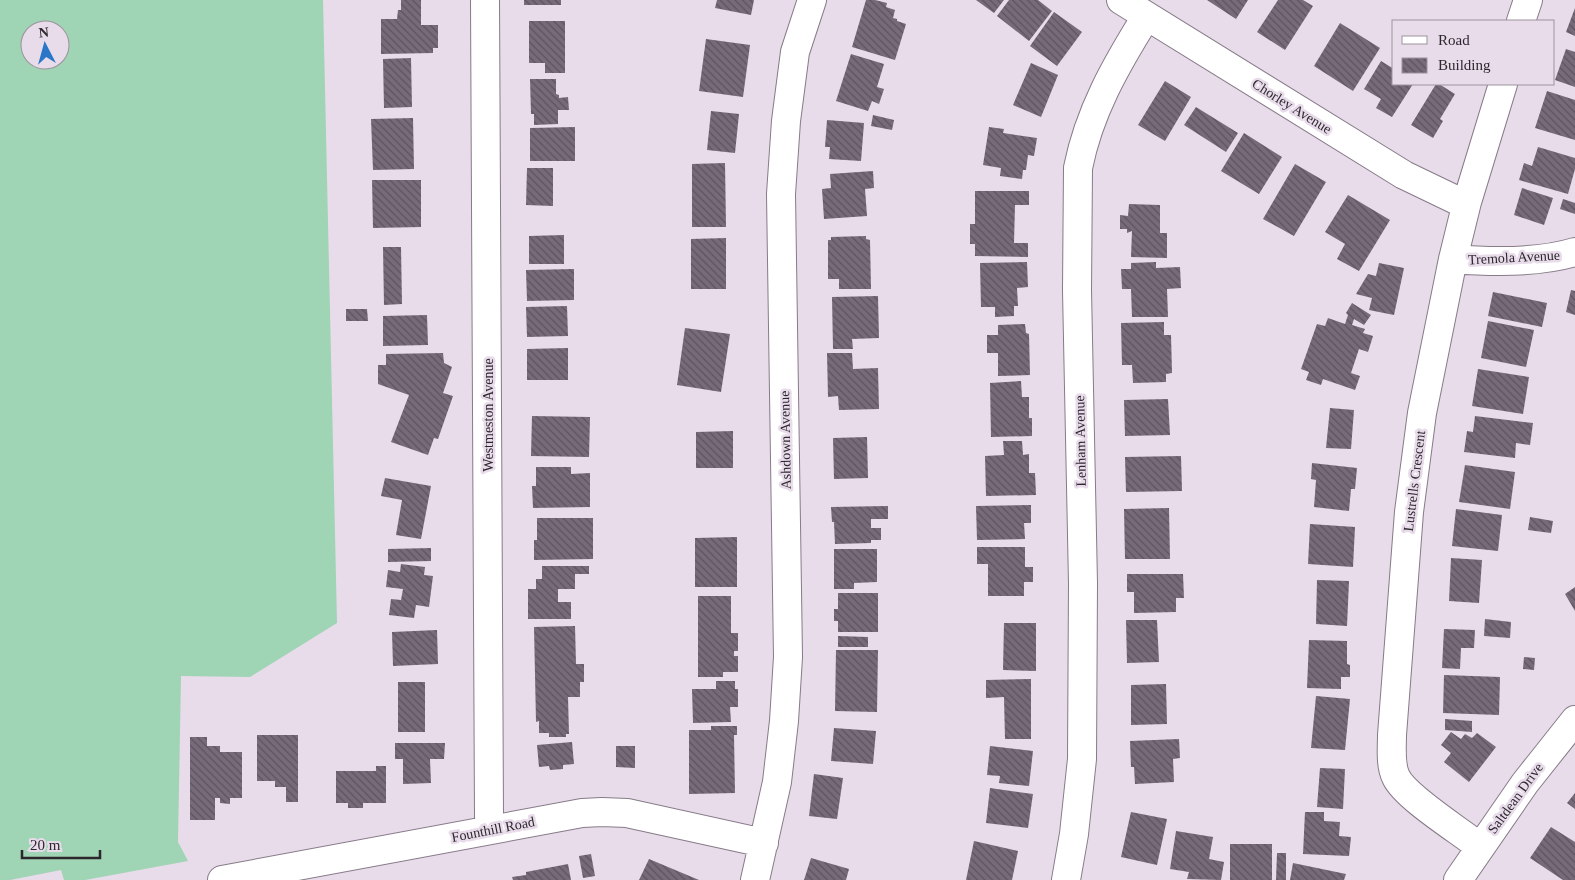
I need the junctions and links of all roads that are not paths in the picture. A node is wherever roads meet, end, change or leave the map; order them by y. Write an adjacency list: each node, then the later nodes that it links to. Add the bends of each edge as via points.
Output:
1 (485, 0): 12 (street, Westmeston Avenue)
2 (812, 0): 13 (street, Ashdown Avenue, via 795,52 782,185 788,657 781,752)
3 (1121, 0): 5 (street, Chorley Avenue)
4 (1528, 0): 6 (street)
5 (1146, 17): 8 (street, Chorley Avenue, via 1404,175); 17 (street, Lenham Avenue, via 1094,110 1078,168 1082,759)
6 (1521, 20)
7 (1503, 85): 8 (street, Lustrells Crescent)
8 (1467, 202): 10 (street, Lustrells Crescent)
9 (1575, 252): 10 (street, Tremola Avenue, via 1536,259)
10 (1453, 259): 14 (street, Lustrells Crescent, via 1422,413 1409,512 1392,762 1395,777 1404,789)
11 (1575, 720): 14 (street, Saltdean Drive)
12 (491, 829): 13 (street, Founthill Road, via 582,813 611,812); 15 (street, Founthill Road)
13 (764, 843): 16 (street, Ashdown Avenue)
14 (1480, 847): 18 (street, Saltdean Drive)
15 (222, 880)
16 (755, 880)
17 (1066, 880)
18 (1458, 880)

